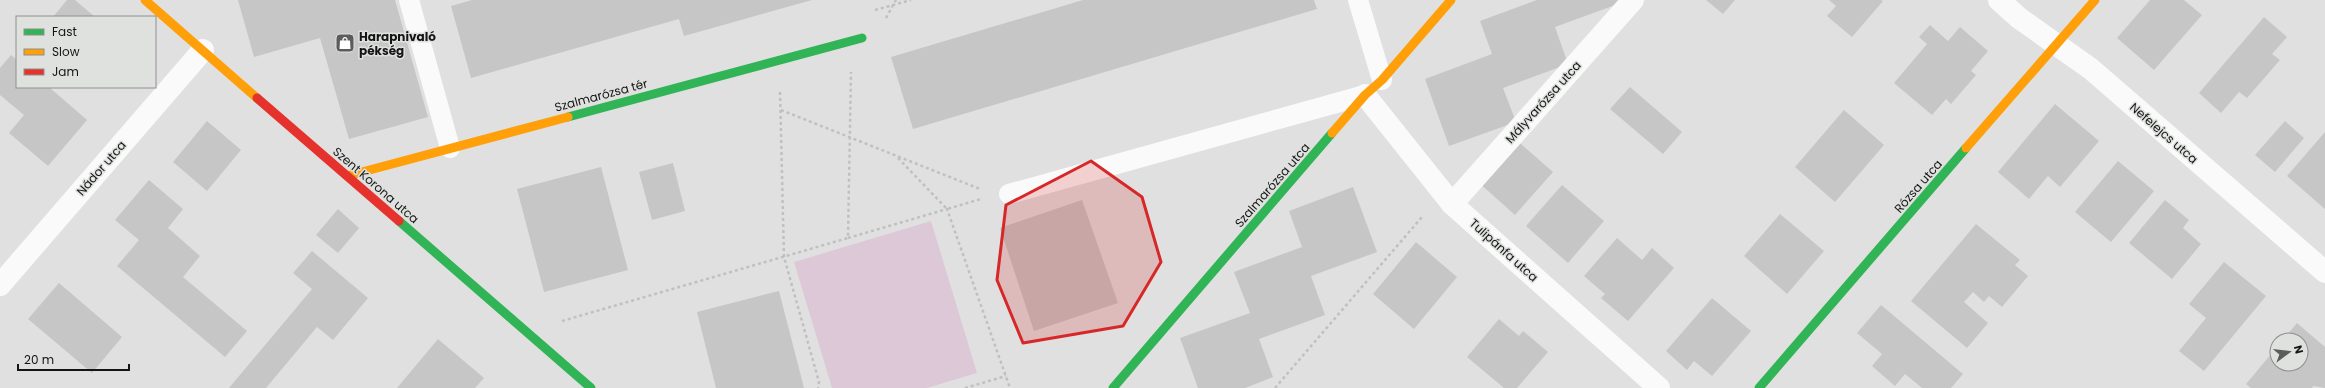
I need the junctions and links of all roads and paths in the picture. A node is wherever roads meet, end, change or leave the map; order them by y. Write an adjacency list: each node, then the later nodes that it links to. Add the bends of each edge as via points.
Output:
1 (145, 0): 13 (street, Szent Korona utca)
2 (409, 0): 19 (lane)
3 (911, 0): 9 (path)
4 (1358, 0): 15 (lane)
5 (1451, 0): 15 (street, Szalmarózsa utca)
6 (1633, 0): 23 (street, Mályvarózsa utca)
7 (1999, 0): 12 (street, Nefelejcs utca)
8 (2095, 0): 12 (street, Rózsa utca)
9 (868, 12)
10 (862, 38): 11 (street, Szalmarózsa tér)
11 (847, 42): 14 (street, Szalmarózsa tér); 18 (path, via 851,69)
12 (2057, 45): 27 (street, Nefelejcs utca, via 2091,69); 38 (street, Rózsa utca)
13 (203, 50): 21 (street, Szent Korona utca); 28 (street, Nádor utca)
14 (780, 60): 17 (path); 19 (street, Szalmarózsa tér)
15 (1382, 80): 16 (street, Szalmarózsa utca)
16 (1365, 95): 22 (lane); 23 (street, Tulipánfa utca); 35 (street, Szalmarózsa utca)
17 (781, 110): 18 (path); 26 (path)
18 (850, 138): 20 (path); 25 (path)
19 (450, 148): 21 (street, Szalmarózsa tér)
20 (896, 156): 22 (path); 24 (path)
21 (347, 176): 29 (street, Szent Korona utca)
22 (1008, 193): 24 (path)
23 (1448, 198): 36 (path); 37 (street, Tulipánfa utca)
24 (947, 210): 25 (path); 30 (path)
25 (848, 238): 26 (path)
26 (784, 257): 29 (path); 32 (path, via 819,382)
27 (2325, 272)
28 (0, 285)
29 (526, 332): 31 (street, Szent Korona utca)
30 (1006, 376): 33 (path); 34 (path)
31 (591, 388)
32 (818, 388)
33 (965, 388)
34 (1010, 388)
35 (1113, 388)
36 (1275, 388)
37 (1659, 388)
38 (1759, 388)

